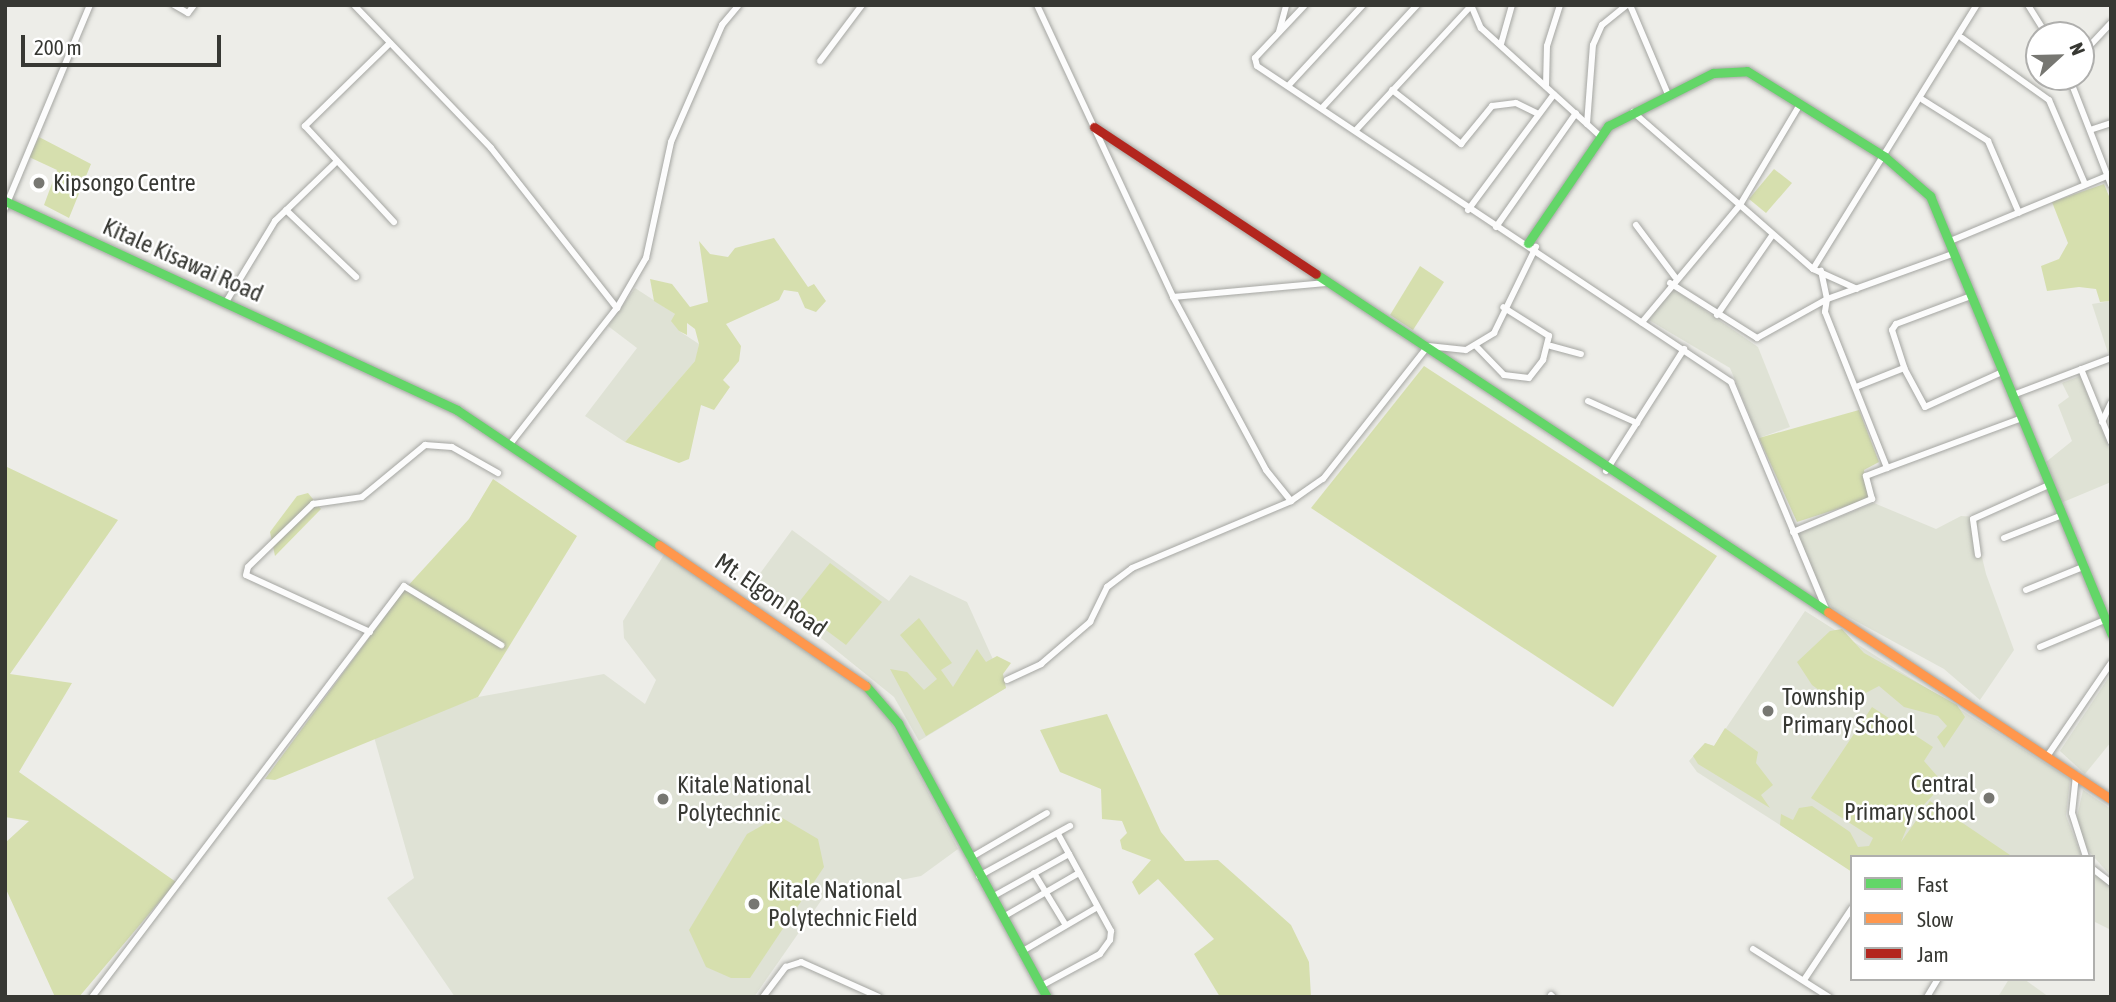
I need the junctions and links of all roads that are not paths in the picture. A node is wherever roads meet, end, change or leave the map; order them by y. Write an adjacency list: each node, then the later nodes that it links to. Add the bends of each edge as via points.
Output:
1 (90, 5): 49 (street)
2 (174, 5): 3 (street, via 188,13)
3 (194, 5)
4 (354, 5): 23 (street)
5 (739, 5): 72 (street, via 722,25 671,142 646,258)
6 (862, 5): 25 (street)
7 (1037, 5): 40 (street)
8 (1286, 5): 20 (street)
9 (1305, 5): 20 (street)
10 (1363, 5): 26 (street)
11 (1417, 5): 34 (street)
12 (1512, 5): 24 (street)
13 (1560, 5): 27 (street, via 1546,46)
14 (1629, 5): 30 (street); 39 (street, via 1602,25 1593,46)
15 (1977, 5): 21 (street)
16 (2028, 5): 18 (street)
17 (1469, 6): 24 (street, via 1481,28); 28 (street)
18 (2038, 21)
19 (2111, 23): 22 (street)
20 (1279, 33): 26 (street, via 1255,60)
21 (1962, 38): 32 (street); 47 (street, via 2049,100)
22 (2095, 40)
23 (390, 43): 45 (street, via 304,126); 72 (street, via 491,148)
24 (1501, 44): 27 (street)
25 (820, 61)
26 (1288, 86): 34 (street)
27 (1545, 86): 31 (street)
28 (1392, 90): 37 (street, via 1461,144 1492,106 1516,103); 41 (street)
29 (2075, 91): 42 (street)
30 (1667, 92): 33 (street, via 1713,73 1747,71); 35 (street)
31 (1554, 94): 36 (street); 37 (street)
32 (1923, 100): 44 (street); 53 (street, via 1988,141)
33 (1800, 106): 44 (street); 50 (street)
34 (1322, 108): 41 (street)
35 (1631, 110): 43 (street); 50 (street)
36 (1576, 113): 39 (street); 56 (street)
37 (1539, 114): 52 (street)
38 (2111, 123): 42 (street)
39 (1587, 124): 43 (street)
40 (1094, 127): 65 (street); 68 (street)
41 (1356, 130): 52 (street)
42 (2090, 130): 46 (street)
43 (1600, 136): 59 (street)
44 (1885, 157): 58 (street, via 1927,189); 61 (street)
45 (335, 163): 51 (street); 54 (street)
46 (2107, 176): 47 (street); 48 (street)
47 (2085, 184): 53 (street)
48 (2111, 185)
49 (6, 203): 70 (street, Kitale Kisawai Road)
50 (1740, 205): 57 (street); 64 (street)
51 (286, 210): 63 (street); 70 (street)
52 (1468, 210): 56 (street)
53 (2019, 213): 58 (street)
54 (394, 222)
55 (1636, 225): 64 (street)
56 (1496, 227): 59 (street)
57 (1773, 234): 61 (street); 73 (street)
58 (1950, 241): 60 (street)
59 (1532, 245): 71 (street); 74 (street)
60 (1955, 253): 66 (street); 67 (street)
61 (1813, 269): 62 (street)
62 (1821, 271): 66 (street); 69 (street)
63 (356, 277)
64 (1672, 280): 73 (street); 74 (street)
65 (1334, 283): 68 (street); 75 (street)
66 (1857, 289): 69 (street)
67 (1971, 296): 82 (street, via 1896,324 1892,330); 84 (street)
68 (1173, 297): 98 (street, via 1266,470)
69 (1827, 299): 73 (street, via 1757,338); 85 (street, via 1825,312)
70 (226, 302): 80 (street, Kitale Kisawai Road)
71 (1503, 307): 76 (street, via 1494,333); 77 (street, via 1542,327)
72 (617, 308): 93 (street)
73 (1717, 315)
74 (1642, 322): 78 (street)
75 (1428, 346): 76 (street); 95 (street); 98 (street, via 1355,445)
76 (1476, 346): 77 (street, via 1504,375 1529,378)
77 (1551, 346): 79 (street)
78 (1684, 349): 91 (street); 100 (street, via 1731,382)
79 (1581, 354)
80 (344, 355): 93 (street, Mt. Elgon Road, via 430,395)
81 (2111, 358): 83 (street)
82 (1904, 368): 84 (street, via 1925,407); 85 (street)
83 (2081, 369): 86 (street); 90 (street)
84 (2002, 372): 86 (street)
85 (1856, 387): 94 (street)
86 (2013, 395): 89 (street)
87 (1588, 401): 91 (street)
88 (2111, 403): 90 (street)
89 (2022, 418): 94 (street); 97 (street)
90 (2102, 422): 92 (street)
91 (1637, 423): 95 (street)
92 (2111, 442)
93 (511, 443): 121 (street, Mt. Elgon Road, via 876,693)
94 (1887, 468): 100 (street, via 1866,476 1872,499)
95 (1606, 471): 105 (street)
96 (498, 474): 107 (street, via 452,447 425,445 362,497 313,504 248,567 246,575)
97 (2049, 485): 99 (street); 102 (street, via 1973,519)
98 (1291, 501): 112 (street, via 1132,568 1107,587 1090,622 1041,664)
99 (2062, 515): 101 (street); 103 (street)
100 (1793, 532): 105 (street)
101 (2004, 538)
102 (1978, 555)
103 (2083, 568): 104 (street); 106 (street)
104 (2026, 590)
105 (1827, 612): 113 (street)
106 (2105, 620): 108 (street); 110 (street)
107 (370, 632): 109 (street, via 404,586); 138 (street)
108 (2111, 634)
109 (501, 645)
110 (2040, 648)
111 (2111, 663): 113 (street)
112 (1007, 680)
113 (2048, 755): 114 (street)
114 (2076, 775): 115 (street); 120 (street, via 2073,813)
115 (2111, 799)
116 (1047, 813): 121 (street)
117 (1070, 826): 118 (street)
118 (1058, 834): 119 (street); 125 (street)
119 (1069, 854): 123 (street); 124 (street)
120 (2085, 855)
121 (970, 858): 125 (street, Mt. Elgon Road)
122 (2095, 871): 126 (street)
123 (1034, 873): 127 (street); 128 (street)
124 (1079, 873): 127 (street); 129 (street)
125 (979, 876): 128 (street, Mt. Elgon Road)
126 (2111, 883)
127 (1046, 892): 131 (street); 132 (street)
128 (992, 897): 131 (street, Mt. Elgon Road)
129 (1096, 908): 132 (street); 137 (street, via 1111,931 1107,945)
130 (1850, 911): 135 (street)
131 (1003, 917): 134 (street, Mt. Elgon Road)
132 (1065, 924): 134 (street)
133 (1753, 949): 135 (street)
134 (1021, 952): 137 (street, Mt. Elgon Road)
135 (1804, 980): 142 (street)
136 (1937, 981): 143 (street)
137 (1041, 986): 141 (street, Mt. Elgon Road)
138 (92, 997)
139 (763, 997): 140 (street, via 786,967 801,962)
140 (879, 997)
141 (1047, 997)
142 (1829, 997)
143 (1927, 997)

